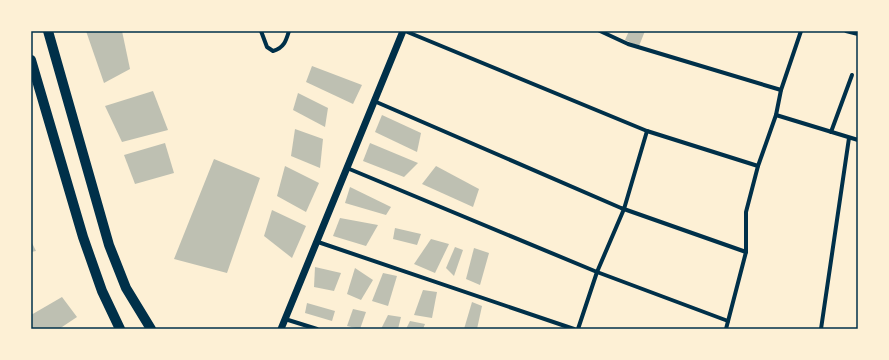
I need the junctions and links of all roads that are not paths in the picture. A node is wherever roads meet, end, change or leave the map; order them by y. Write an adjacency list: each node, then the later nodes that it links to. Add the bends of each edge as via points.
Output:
1 (48, 31): 27 (main road, via 109,245 126,288)
2 (261, 31): 3 (street, via 267,47 273,51 284,45)
3 (289, 31)
4 (404, 31): 12 (street); 14 (street)
5 (600, 31): 11 (street, via 628,44)
6 (801, 31): 11 (street)
7 (846, 31): 8 (street)
8 (858, 34)
9 (31, 60): 26 (main road, via 83,237 102,291)
10 (852, 75): 15 (street)
11 (781, 90): 13 (street)
12 (374, 101): 19 (street); 20 (street)
13 (776, 115): 15 (street); 18 (street)
14 (646, 131): 18 (street); 20 (street)
15 (831, 132): 16 (street)
16 (849, 138): 17 (street); 33 (street)
17 (858, 140)
18 (758, 166): 22 (street, via 746,212)
19 (347, 168): 21 (street); 23 (street)
20 (624, 209): 22 (street); 23 (street)
21 (318, 242): 24 (street); 30 (street)
22 (746, 252): 25 (street)
23 (597, 272): 25 (street); 31 (street)
24 (285, 319): 28 (street); 29 (street)
25 (728, 321): 32 (street)
26 (120, 329)
27 (151, 329)
28 (281, 329)
29 (317, 329)
30 (574, 329)
31 (578, 329)
32 (726, 329)
33 (821, 329)

